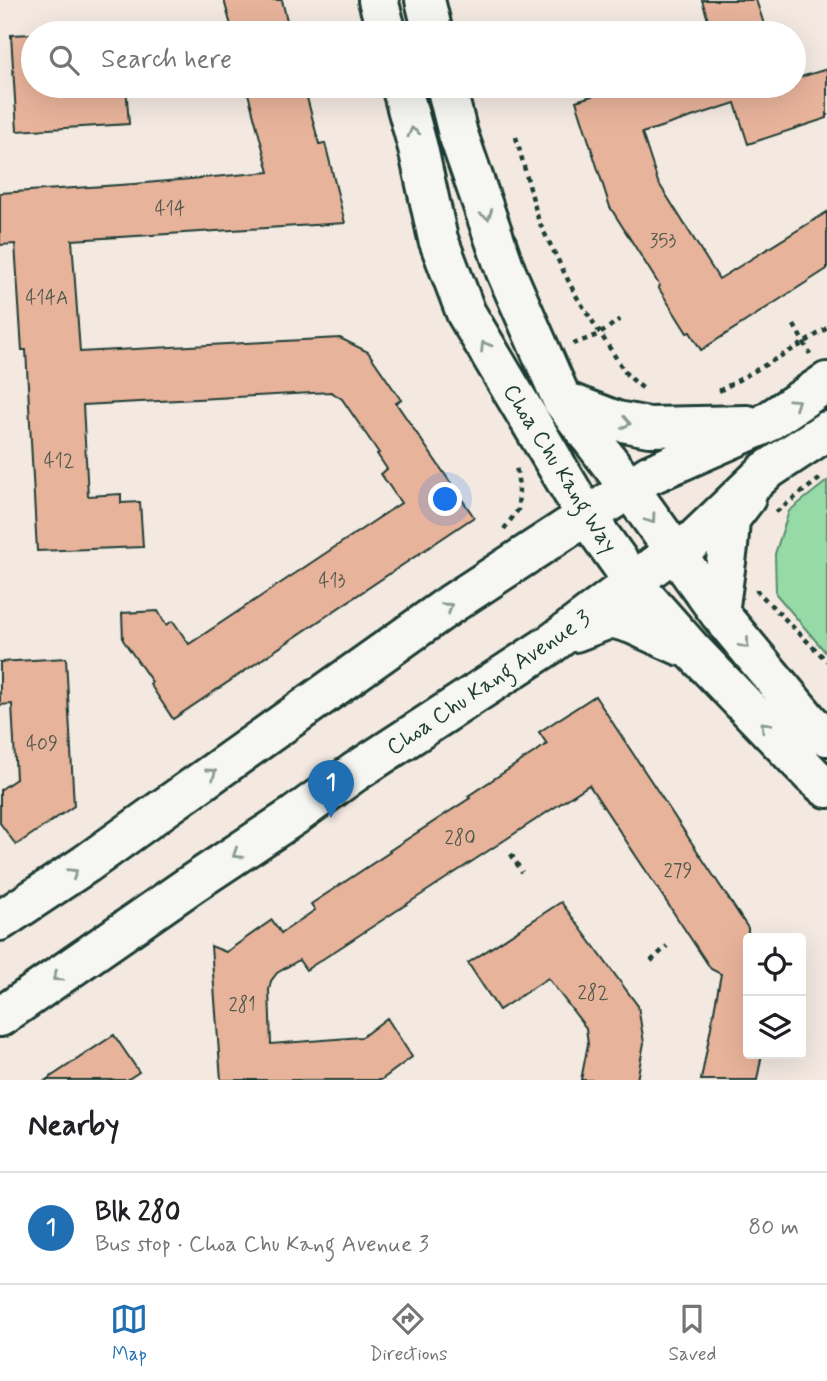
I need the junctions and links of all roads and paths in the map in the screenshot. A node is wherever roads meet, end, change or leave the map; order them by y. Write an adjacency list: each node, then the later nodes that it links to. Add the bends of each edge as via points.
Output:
1 (378, 0): 3 (main road)
2 (425, 0): 4 (main road)
3 (384, 21)
4 (430, 21)
5 (404, 98): 18 (main road, Choa Chu Kang Way, one-way to 5, via 466,313 438,239)
6 (449, 98): 11 (main road, Choa Chu Kang Way, one-way to 11, via 506,272)
7 (516, 137): 10 (path, via 539,222)
8 (620, 319): 10 (path)
9 (827, 328): 13 (path)
10 (600, 334): 11 (path); 14 (path, via 627,375)
11 (542, 356): 15 (main road, Choa Chu Kang Way)
12 (827, 382): 16 (main road, one-way to 12)
13 (717, 392)
14 (654, 396)
15 (562, 400): 16 (main road, one-way to 16, via 617,421 649,426); 21 (main road, Choa Chu Kang Way)
16 (763, 425): 21 (main road)
17 (827, 430): 19 (main road, Choa Chu Kang Avenue 3)
18 (530, 453): 23 (main road, Choa Chu Kang Way); 24 (path, via 519,487 518,510); 26 (main road, via 555,488 543,529)
19 (766, 471): 25 (main road, Choa Chu Kang Avenue 3, via 693,541); 29 (main road, via 730,519)
20 (827, 473): 22 (path)
21 (629, 488): 23 (main road); 25 (main road, Choa Chu Kang Way, one-way to 25)
22 (775, 513)
23 (587, 517): 26 (main road); 28 (main road, Choa Chu Kang Way)
24 (498, 537)
25 (674, 551): 28 (main road, Choa Chu Kang Avenue 3); 29 (main road, Choa Chu Kang Way)
26 (491, 578): 37 (main road, one-way to 26)
27 (756, 580): 32 (path, via 757,591)
28 (633, 581): 30 (main road, Choa Chu Kang Avenue 3); 31 (main road, Choa Chu Kang Way)
29 (719, 613): 33 (main road, Choa Chu Kang Way, one-way to 33, via 811,724)
30 (551, 644): 31 (main road, via 612,618); 40 (main road, Choa Chu Kang Avenue 3, one-way to 40, via 355,772)
31 (693, 651): 34 (main road, Choa Chu Kang Way, one-way to 31)
32 (827, 661)
33 (827, 736)
34 (827, 788)
35 (511, 854): 36 (path)
36 (522, 872)
37 (0, 921)
38 (667, 946): 39 (path)
39 (650, 961)
40 (0, 1017)

